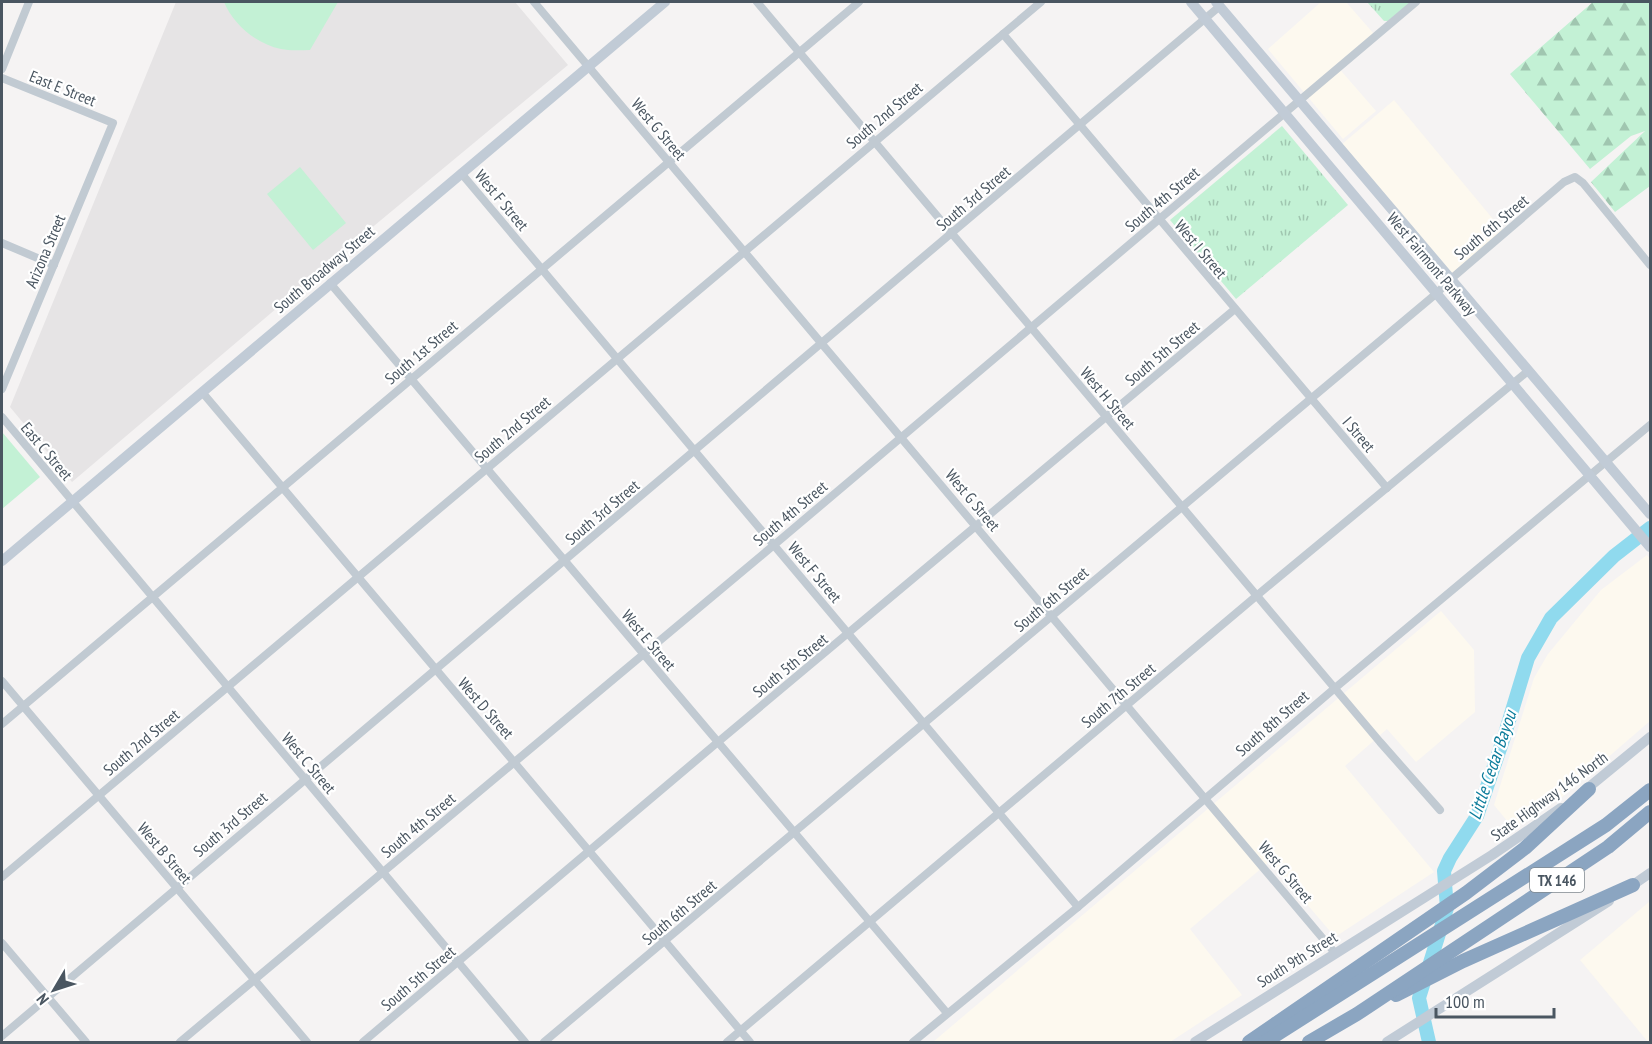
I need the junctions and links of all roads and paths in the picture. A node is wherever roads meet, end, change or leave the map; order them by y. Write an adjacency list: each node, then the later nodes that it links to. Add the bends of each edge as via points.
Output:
1 (29, 2): 14 (street)
2 (534, 2): 13 (street, West G Street)
3 (665, 2): 13 (main road, South Broadway Street)
4 (757, 2): 12 (street, West H Street)
5 (859, 2): 12 (street, South 1st Street)
6 (1041, 2): 11 (street, South 2nd Street)
7 (1191, 2): 10 (main road, West Fairmont Parkway)
8 (1416, 2): 16 (street, South 4th Street)
9 (1218, 4): 10 (street, South 3rd Street); 16 (main road, West Fairmont Parkway)
10 (1206, 19): 17 (main road, West Fairmont Parkway); 19 (street, South 3rd Street)
11 (1003, 34): 19 (street, West I Street); 20 (street, South 2nd Street)
12 (799, 52): 20 (street, West H Street); 21 (street, South 1st Street)
13 (589, 66): 21 (street, West G Street); 22 (main road, South Broadway Street)
14 (2, 69)
15 (2, 78): 18 (street, East E Street)
16 (1300, 101): 17 (street, South 4th Street); 23 (main road, West Fairmont Parkway)
17 (1285, 113): 24 (main road, West Fairmont Parkway); 25 (street, South 4th Street)
18 (113, 123): 29 (street, Arizona Street)
19 (1079, 125): 25 (street, West I Street); 26 (street, South 3rd Street)
20 (874, 141): 26 (street, West H Street); 28 (street, South 2nd Street)
21 (669, 162): 28 (street, West G Street); 31 (street, South 1st Street)
22 (461, 173): 31 (street, West F Street); 33 (main road, South Broadway Street)
23 (1376, 190): 24 (main road); 32 (main road, West Fairmont Parkway)
24 (1361, 203): 34 (main road, West Fairmont Parkway)
25 (1159, 220): 35 (street, West I Street); 36 (street, South 4th Street)
26 (953, 233): 36 (street, West H Street); 37 (street, South 3rd Street)
27 (2, 243): 29 (street)
28 (745, 251): 37 (street, West G Street); 38 (street, South 2nd Street)
29 (54, 265): 42 (street, Arizona Street)
30 (1650, 265): 32 (street, South 6th Street, via 1575,177 1564,182)
31 (541, 268): 38 (street, West F Street); 40 (street, South 1st Street)
32 (1451, 279): 34 (street, South 6th Street); 39 (main road, West Fairmont Parkway)
33 (330, 283): 40 (street, West E Street); 43 (main road, South Broadway Street)
34 (1437, 293): 41 (main road, West Fairmont Parkway); 44 (street, South 6th Street)
35 (1235, 309): 44 (street, West I Street); 46 (street, South 5th Street)
36 (1031, 326): 46 (street, West H Street); 48 (street, South 4th Street)
37 (823, 343): 48 (street, West G Street); 49 (street, South 3rd Street)
38 (617, 358): 49 (street, West F Street); 51 (street, South 2nd Street)
39 (1528, 371): 41 (street, South 7th Street); 50 (main road, West Fairmont Parkway)
40 (410, 378): 51 (street, West E Street); 54 (street, South 1st Street)
41 (1513, 384): 52 (main road, West Fairmont Parkway); 53 (street, South 7th Street)
42 (2, 389)
43 (201, 392): 54 (street, West D Street); 55 (main road, South Broadway Street)
44 (1311, 397): 53 (street, I Street); 56 (street, South 6th Street)
45 (2, 417): 55 (street, East C Street)
46 (1107, 417): 56 (street, West H Street); 58 (street, South 5th Street)
47 (1650, 425): 50 (street, South 8th Street)
48 (901, 436): 58 (street, West G Street); 59 (street, South 4th Street)
49 (695, 451): 59 (street, West F Street); 62 (street, South 3rd Street)
50 (1606, 463): 52 (street, South 8th Street); 57 (main road, West Fairmont Parkway)
51 (486, 468): 62 (street, West E Street); 63 (street, South 2nd Street)
52 (1591, 476): 60 (main road, West Fairmont Parkway); 72 (street, South 8th Street)
53 (1387, 488): 64 (street, South 7th Street)
54 (281, 489): 63 (street, West D Street); 65 (street, South 1st Street)
55 (72, 502): 61 (main road, South Broadway Street); 65 (street, West C Street)
56 (1182, 506): 64 (street, West H Street); 66 (street, South 6th Street)
57 (1648, 511)
58 (977, 526): 66 (street, West G Street); 67 (street, South 5th Street)
59 (774, 545): 67 (street, West F Street); 68 (street, South 4th Street)
60 (1650, 547)
61 (2, 561)
62 (565, 561): 68 (street, West E Street); 69 (street, South 3rd Street)
63 (356, 578): 69 (street, West D Street); 71 (street, South 2nd Street)
64 (1257, 596): 72 (street, West H Street); 73 (street, South 7th Street)
65 (152, 598): 71 (street, West C Street); 74 (street, South 1st Street)
66 (1053, 616): 73 (street, West G Street); 75 (street, South 6th Street)
67 (849, 634): 75 (street, West F Street); 78 (street, South 5th Street)
68 (643, 654): 78 (street, West E Street); 79 (street, South 4th Street)
69 (435, 670): 79 (street, West D Street); 80 (street, South 3rd Street)
70 (2, 681): 74 (street, West B Street)
71 (227, 687): 80 (street, West C Street); 83 (street, South 2nd Street)
72 (1335, 688): 84 (street, South 8th Street); 85 (street, West H Street)
73 (1128, 705): 84 (street, West G Street); 87 (street, South 7th Street)
74 (22, 706): 76 (street, South 1st Street); 83 (street, West B Street)
75 (924, 723): 87 (street, West F Street); 88 (street, South 6th Street)
76 (2, 724)
77 (1650, 737): 81 (main road, State Highway 146 North)
78 (717, 742): 88 (street, West E Street); 89 (street, South 5th Street)
79 (514, 762): 89 (street, West D Street); 90 (street, South 4th Street)
80 (305, 780): 90 (street, West C Street); 94 (street, South 3rd Street)
81 (1588, 789): 95 (main road, State Highway 146 North); 119 (highway, via 1525,848 1466,893)
82 (1650, 790): 120 (highway, TX 146, via 1606,825)
83 (98, 795): 92 (street, South 2nd Street); 94 (street, West B Street)
84 (1206, 798): 96 (street, South 8th Street); 100 (street, West G Street)
85 (1440, 810)
86 (1650, 812): 103 (highway, TX 146, via 1608,847)
87 (999, 813): 96 (street, West F Street); 97 (street, South 7th Street)
88 (795, 833): 97 (street, West E Street); 98 (street, South 6th Street)
89 (590, 851): 98 (street, West D Street); 101 (street, South 5th Street)
90 (382, 872): 101 (street, West C Street); 102 (street, South 4th Street)
91 (1650, 873): 93 (main road)
92 (2, 877)
93 (1633, 885): 103 (highway); 108 (main road)
94 (176, 888): 102 (street, West B Street); 104 (street, South 3rd Street)
95 (1416, 902): 100 (main road, South 9th Street)
96 (1078, 907): 105 (street, South 8th Street)
97 (870, 922): 105 (street, West E Street); 106 (street, South 7th Street)
98 (666, 942): 106 (street, West D Street); 114 (street, South 6th Street)
99 (2, 943): 104 (street)
100 (1335, 953): 118 (main road, South 9th Street)
101 (458, 963): 112 (street, South 5th Street); 113 (street, West C Street)
102 (255, 981): 110 (street, South 4th Street); 111 (street, West B Street)
103 (1400, 988): 121 (highway)
104 (47, 997): 107 (street, South 3rd Street); 109 (street)
105 (947, 1013): 117 (street, South 8th Street)
106 (741, 1032): 115 (street, South 7th Street); 116 (street, West D Street)
107 (2, 1036)
108 (1392, 1039)
109 (86, 1042)
110 (180, 1042)
111 (307, 1042)
112 (363, 1042)
113 (525, 1042)
114 (544, 1042)
115 (727, 1042)
116 (750, 1042)
117 (913, 1042)
118 (1195, 1042)
119 (1250, 1042)
120 (1265, 1042)
121 (1309, 1042)

